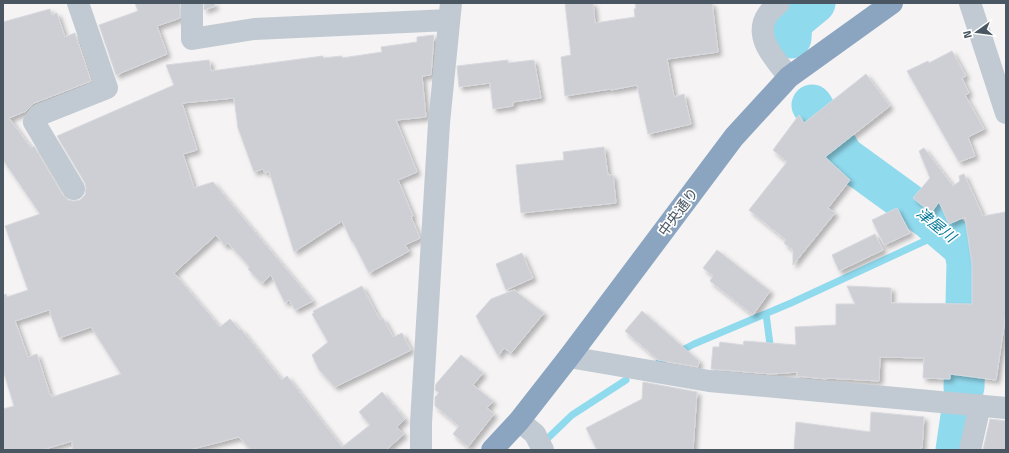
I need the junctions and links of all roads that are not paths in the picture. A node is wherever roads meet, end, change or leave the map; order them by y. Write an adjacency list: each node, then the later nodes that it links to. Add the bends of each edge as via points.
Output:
1 (78, 3): 9 (street, via 107,88 39,115 34,122)
2 (192, 3): 6 (street, via 192,39 254,29)
3 (779, 3): 7 (street, via 768,15 763,26 764,36 766,46)
4 (892, 3): 7 (highway, 中央通り)
5 (970, 3): 8 (street)
6 (450, 12): 14 (street, via 439,123)
7 (789, 77): 10 (highway, 中央通り, via 734,137)
8 (1006, 113)
9 (74, 189)
10 (569, 357): 11 (street, via 709,381); 13 (highway, 中央通り)
11 (980, 405): 12 (street); 17 (street)
12 (1006, 408)
13 (518, 421): 15 (highway, 中央通り); 16 (street, via 535,434)
14 (421, 450)
15 (492, 450)
16 (543, 450)
17 (970, 450)

